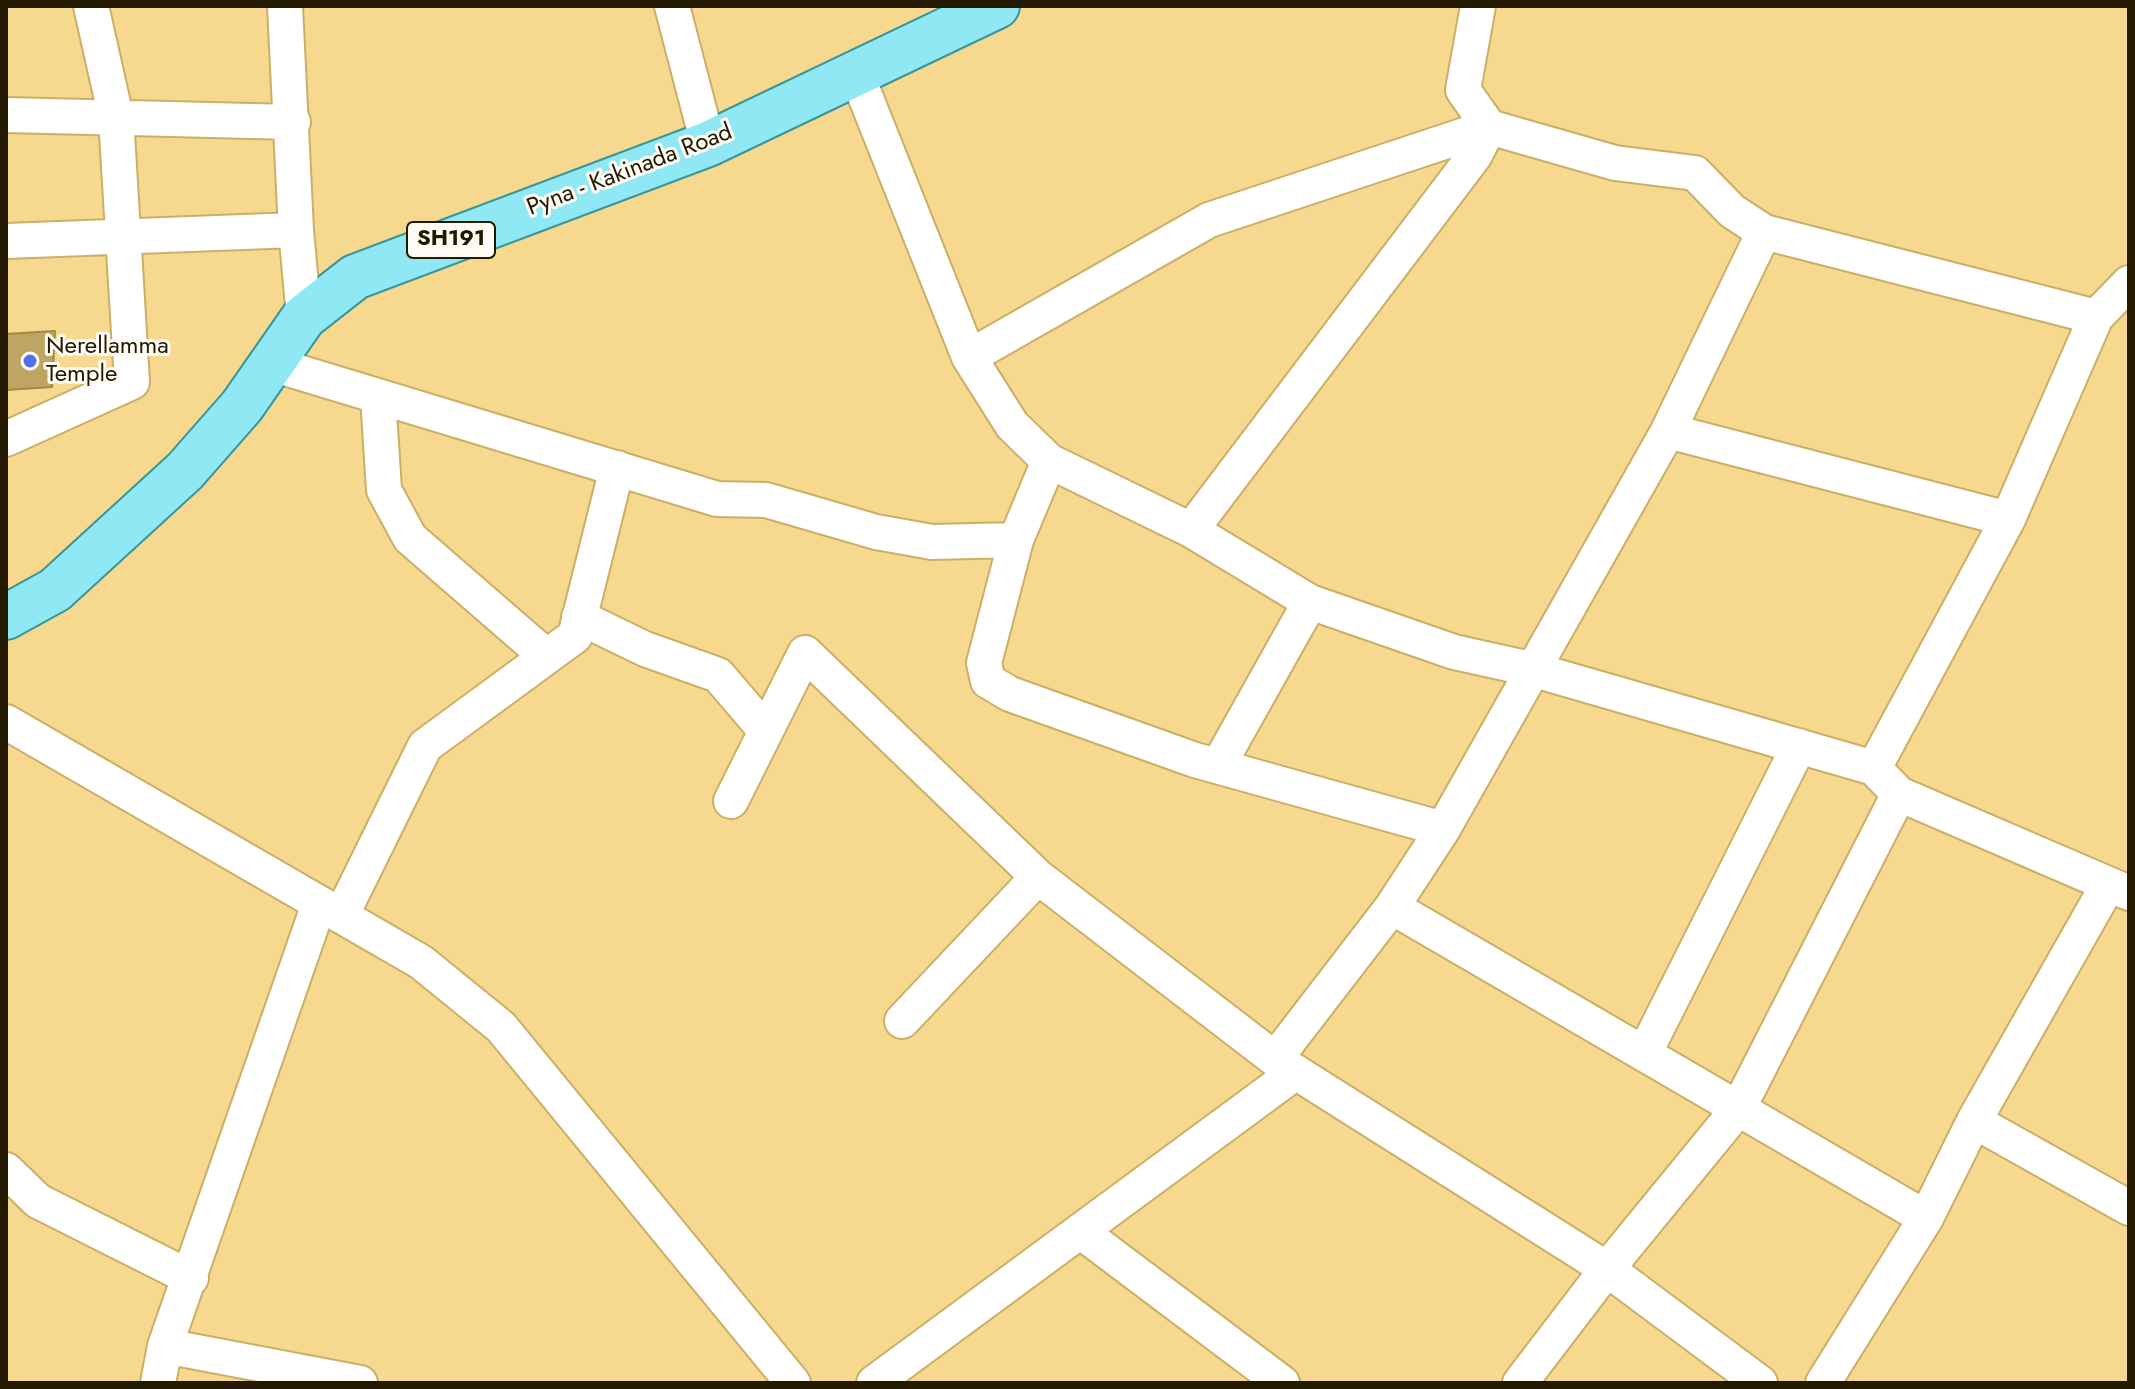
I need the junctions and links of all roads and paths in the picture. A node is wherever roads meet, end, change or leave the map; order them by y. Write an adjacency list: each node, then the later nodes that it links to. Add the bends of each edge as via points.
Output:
1 (91, 6): 8 (street)
2 (285, 6): 9 (street)
3 (672, 6): 11 (street)
4 (997, 6): 6 (main road, Pyna - Kakinada Road / SH191)
5 (1478, 6): 10 (street, via 1463,90)
6 (856, 73): 11 (main road, Pyna - Kakinada Road / SH191); 19 (street)
7 (6, 115): 8 (street)
8 (116, 117): 9 (street); 14 (street)
9 (293, 122): 12 (street)
10 (1489, 127): 13 (street, via 1615,163 1695,173 1732,211); 19 (street, via 1209,220); 27 (street, via 1475,155)
11 (708, 144): 17 (main road, Pyna - Kakinada Road / SH191, via 355,277)
12 (296, 230): 14 (street); 17 (street)
13 (1764, 232): 18 (street); 22 (street)
14 (121, 238): 15 (street); 23 (street, via 132,382)
15 (6, 241)
16 (2129, 283): 18 (street)
17 (304, 317): 20 (main road, Pyna - Kakinada Road / SH191)
18 (2096, 317): 26 (street)
19 (969, 357): 24 (street, via 1012,425)
20 (272, 364): 21 (street); 30 (main road, Pyna - Kakinada Road / SH191, via 185,471 55,590)
21 (378, 396): 25 (street); 32 (street, via 384,490 410,538)
22 (1668, 431): 26 (street); 33 (street)
23 (6, 439)
24 (1049, 461): 27 (street); 28 (street)
25 (617, 468): 28 (street, via 717,499 766,500 890,535 932,542); 31 (street)
26 (2008, 519): 38 (street)
27 (1191, 530): 29 (street)
28 (1016, 540): 37 (street, via 984,663 988,681 1010,694)
29 (1310, 602): 33 (street, via 1454,652); 37 (street)
30 (6, 617)
31 (579, 617): 32 (street, via 575,636); 35 (street, via 645,649 718,675)
32 (546, 656): 45 (street, via 425,746)
33 (1531, 669): 36 (street); 41 (street)
34 (6, 722): 45 (street)
35 (766, 731): 40 (street); 42 (street, via 805,653)
36 (1799, 746): 38 (street); 47 (street)
37 (1218, 766): 41 (street)
38 (1874, 768): 39 (street)
39 (1899, 794): 43 (street); 49 (street)
40 (731, 801)
41 (1443, 829): 44 (street)
42 (1038, 877): 46 (street); 48 (street)
43 (2119, 889): 50 (street)
44 (1392, 907): 47 (street); 48 (street)
45 (330, 910): 56 (street); 60 (street, via 421,962 501,1027)
46 (902, 1021)
47 (1644, 1054): 49 (street)
48 (1286, 1066): 54 (street); 55 (street)
49 (1738, 1109): 53 (street); 55 (street)
50 (1974, 1121): 52 (street); 53 (street)
51 (6, 1170): 56 (street, via 38,1201)
52 (2129, 1208)
53 (1926, 1218): 65 (street)
54 (1080, 1231): 61 (street); 62 (street)
55 (1607, 1269): 63 (street); 64 (street)
56 (191, 1278): 57 (street)
57 (165, 1346): 58 (street); 59 (street)
58 (158, 1383)
59 (360, 1383)
60 (793, 1383)
61 (874, 1383)
62 (1282, 1383)
63 (1520, 1383)
64 (1760, 1383)
65 (1823, 1383)

